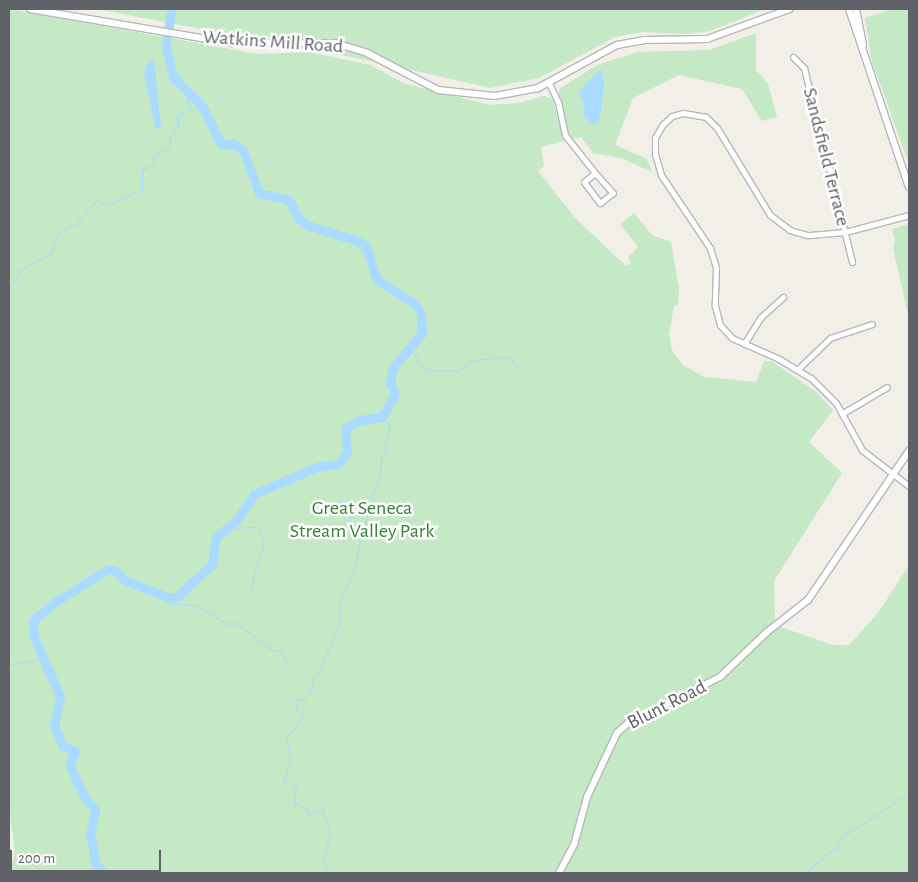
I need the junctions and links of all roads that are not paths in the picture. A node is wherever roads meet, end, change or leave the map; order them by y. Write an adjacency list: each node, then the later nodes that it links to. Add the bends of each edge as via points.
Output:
1 (30, 9): 9 (street, Watkins Mill Road, via 215,41 247,44 312,41 346,45 427,86 462,94 516,94)
2 (790, 9): 9 (street, Watkins Mill Road, via 707,39 644,40 617,45)
3 (849, 9): 7 (street)
4 (856, 9): 6 (street)
5 (861, 9): 6 (street)
6 (858, 20): 7 (street)
7 (865, 56): 11 (street)
8 (793, 57): 13 (street, Sandsfield Terrace, via 804,68)
9 (549, 83): 10 (street, via 558,102 565,135)
10 (595, 173): 10 (street, via 584,182 600,203 612,193)
11 (909, 187)
12 (909, 215): 13 (street)
13 (845, 232): 14 (street, Sandsfield Terrace); 17 (street, via 807,235 783,226 763,207 717,128 706,117 683,113 663,124 654,144 661,175 710,248 716,268 715,306 720,325)
14 (852, 262)
15 (783, 297): 17 (street, via 761,317)
16 (872, 324): 18 (street, via 830,338)
17 (744, 344): 18 (street)
18 (798, 369): 20 (street, via 824,390)
19 (887, 387): 20 (street)
20 (843, 413): 22 (street, via 862,450)
21 (909, 451): 22 (street, Blunt Road)
22 (892, 474): 23 (street); 24 (street, Blunt Road, via 808,600 766,632 720,677 622,728 591,786 574,845)
23 (909, 486)
24 (558, 873)

